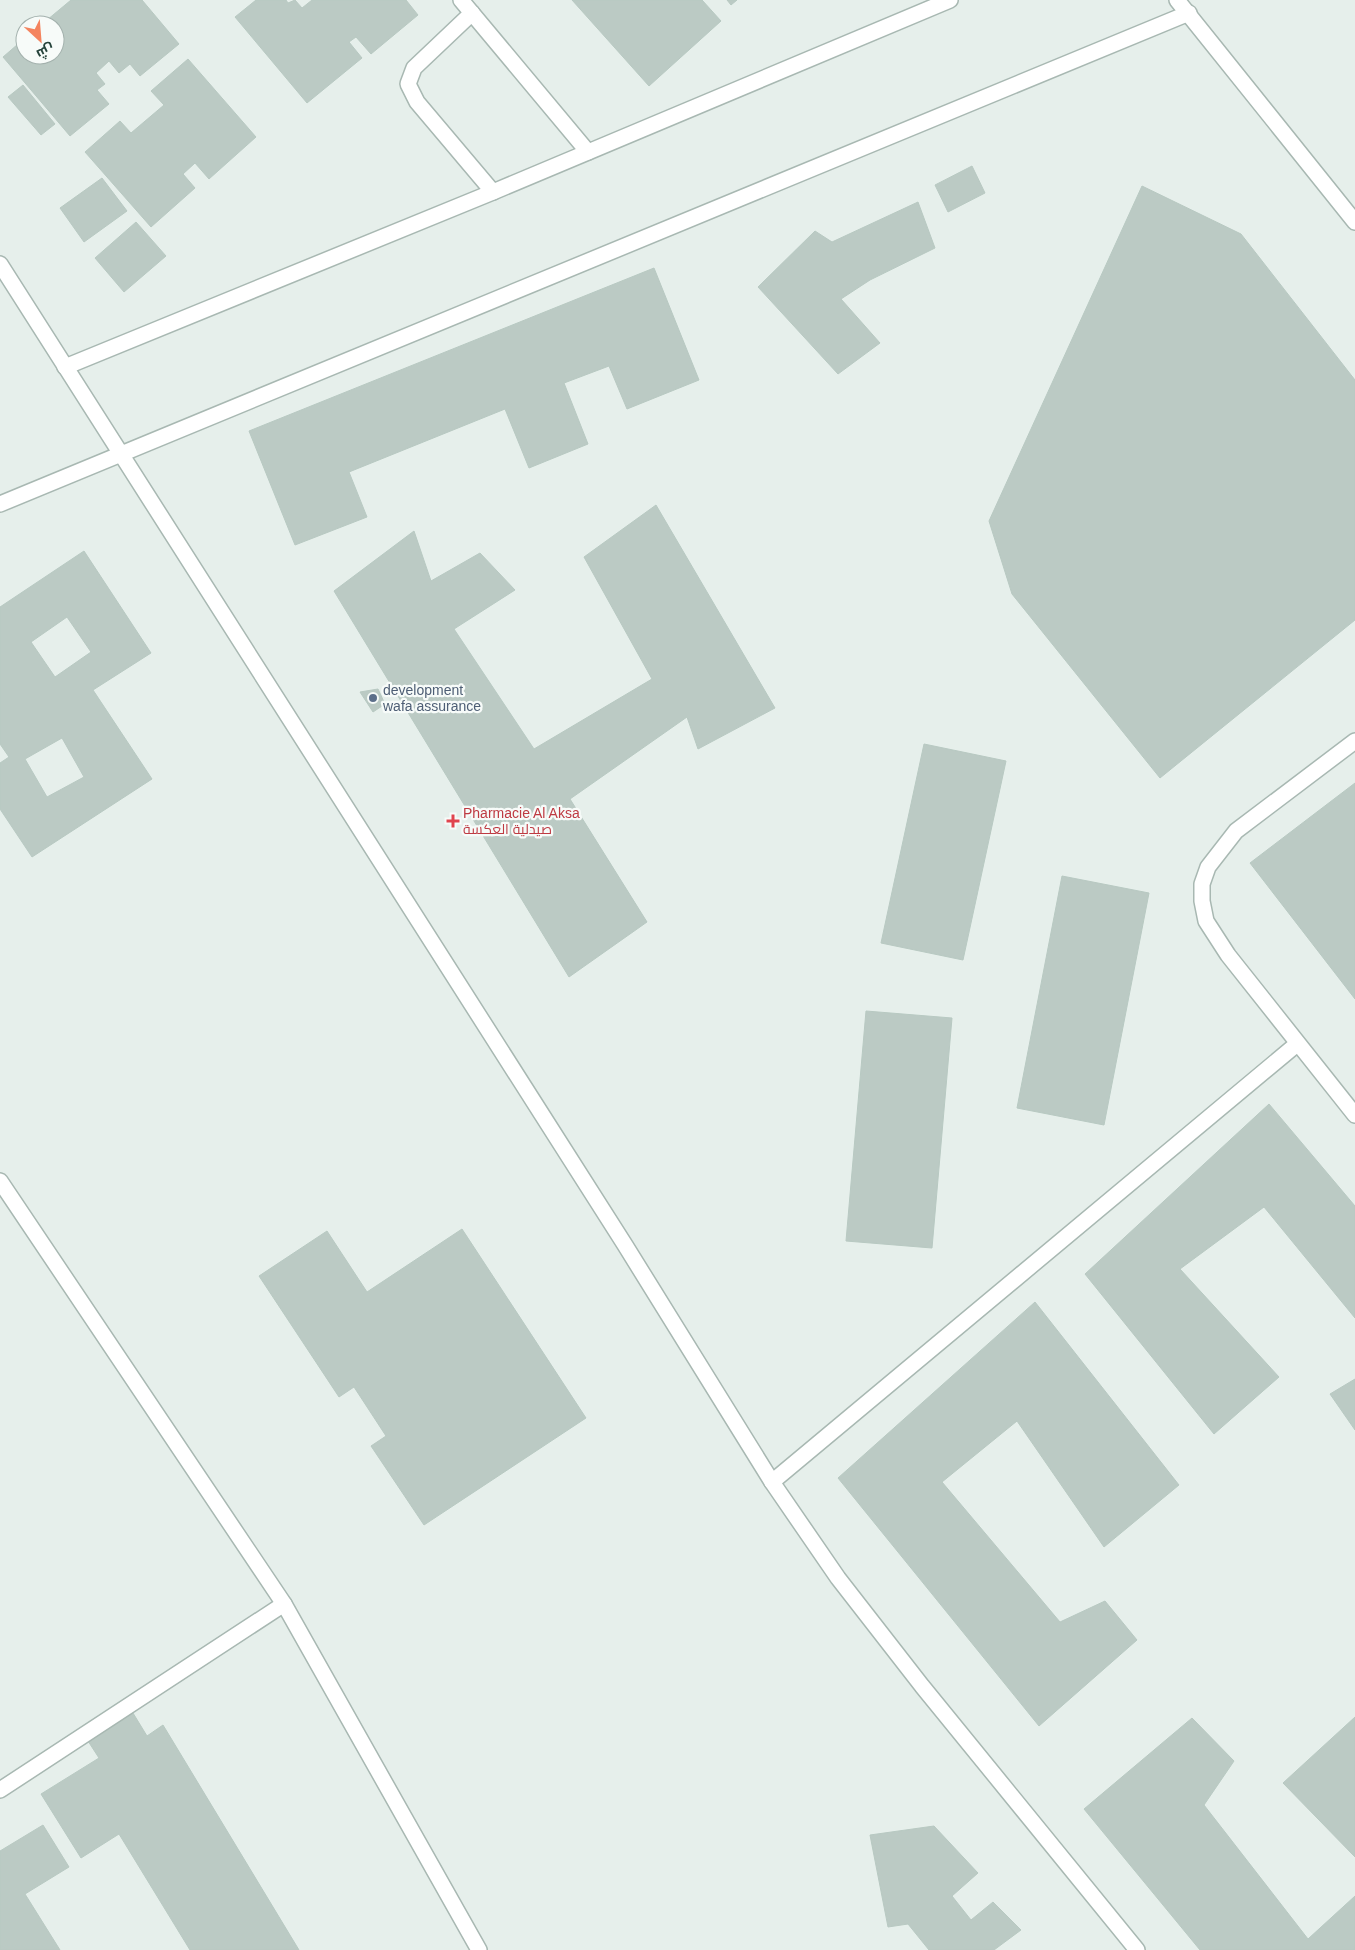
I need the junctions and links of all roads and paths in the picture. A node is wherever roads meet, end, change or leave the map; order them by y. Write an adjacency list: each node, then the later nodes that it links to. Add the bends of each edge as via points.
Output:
1 (461, 0): 4 (street)
2 (950, 0): 6 (street)
3 (1178, 0): 5 (street)
4 (472, 13): 6 (street); 7 (street, via 414,68 408,84 417,102)
5 (1190, 14): 8 (street); 11 (street)
6 (588, 152): 7 (street)
7 (493, 192): 10 (street)
8 (1355, 222)
9 (0, 264): 10 (street)
10 (65, 367): 11 (street)
11 (120, 455): 12 (street); 17 (street, via 625,1245)
12 (0, 504)
13 (1355, 741): 14 (street, via 1236,831 1208,867 1202,884 1206,921 1228,955)
14 (1297, 1044): 15 (street); 17 (street)
15 (1355, 1114)
16 (0, 1181): 18 (street)
17 (772, 1482): 21 (street, via 838,1578 922,1686)
18 (284, 1604): 19 (street); 20 (street)
19 (0, 1790)
20 (479, 1950)
21 (1137, 1950)

